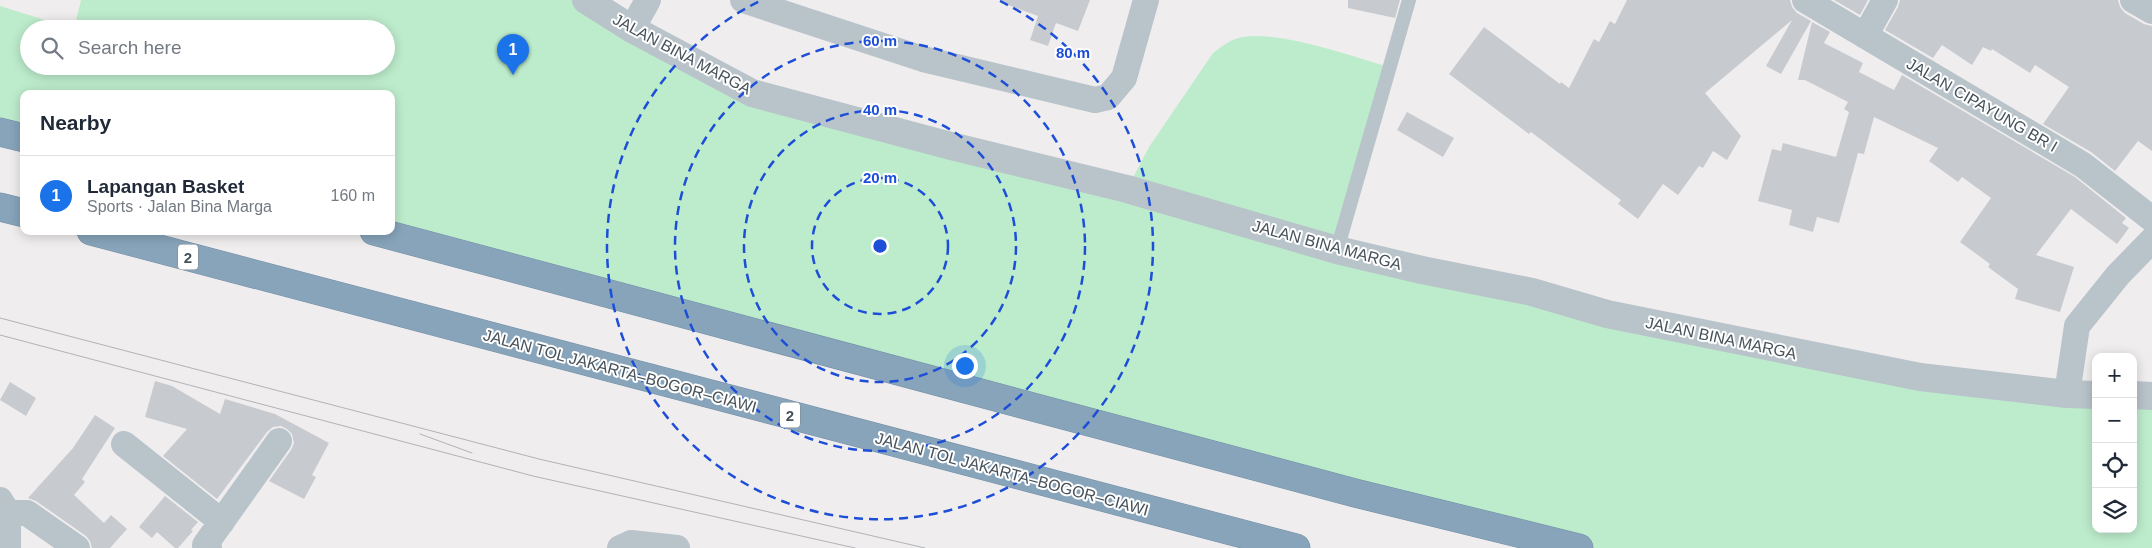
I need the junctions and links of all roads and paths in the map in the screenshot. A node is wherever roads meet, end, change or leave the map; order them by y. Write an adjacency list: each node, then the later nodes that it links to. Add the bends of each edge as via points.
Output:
1 (648, 0): 10 (street)
2 (743, 0): 3 (street, via 923,59 1095,100 1108,96 1124,78)
3 (1146, 0)
4 (1409, 0): 22 (lane)
5 (1805, 0): 11 (street, JALAN CIPAYUNG BR I)
6 (1885, 0): 11 (street)
7 (2133, 0): 9 (street)
8 (591, 2): 10 (street, JALAN BINA MARGA)
9 (2152, 11)
10 (632, 29): 22 (street, JALAN BINA MARGA, via 752,93 1127,189)
11 (1865, 36): 16 (street, JALAN CIPAYUNG BR I, via 2083,164)
12 (0, 132): 13 (highway)
13 (20, 137)
14 (0, 207): 15 (highway)
15 (20, 212)
16 (2152, 219)
17 (0, 220): 18 (highway)
18 (20, 222)
19 (106, 235): 36 (highway, JALAN TOL JAKARTA–BOGOR–CIAWI / 2)
20 (389, 235): 37 (highway, via 1345,490)
21 (2152, 240): 23 (street, via 2077,326)
22 (1337, 250): 23 (street, JALAN BINA MARGA, via 1532,292 1607,314 1773,349 1920,377)
23 (2067, 394): 24 (street, JALAN BINA MARGA)
24 (2092, 394)
25 (2137, 395): 26 (street)
26 (2152, 396)
27 (279, 441): 30 (street)
28 (124, 444): 30 (street)
29 (4, 506): 33 (street); 34 (street, via 27,513)
30 (222, 522): 32 (street)
31 (634, 546): 35 (street)
32 (206, 547)
33 (8, 548)
34 (77, 548)
35 (677, 548)
36 (1296, 548)
37 (1579, 548)

